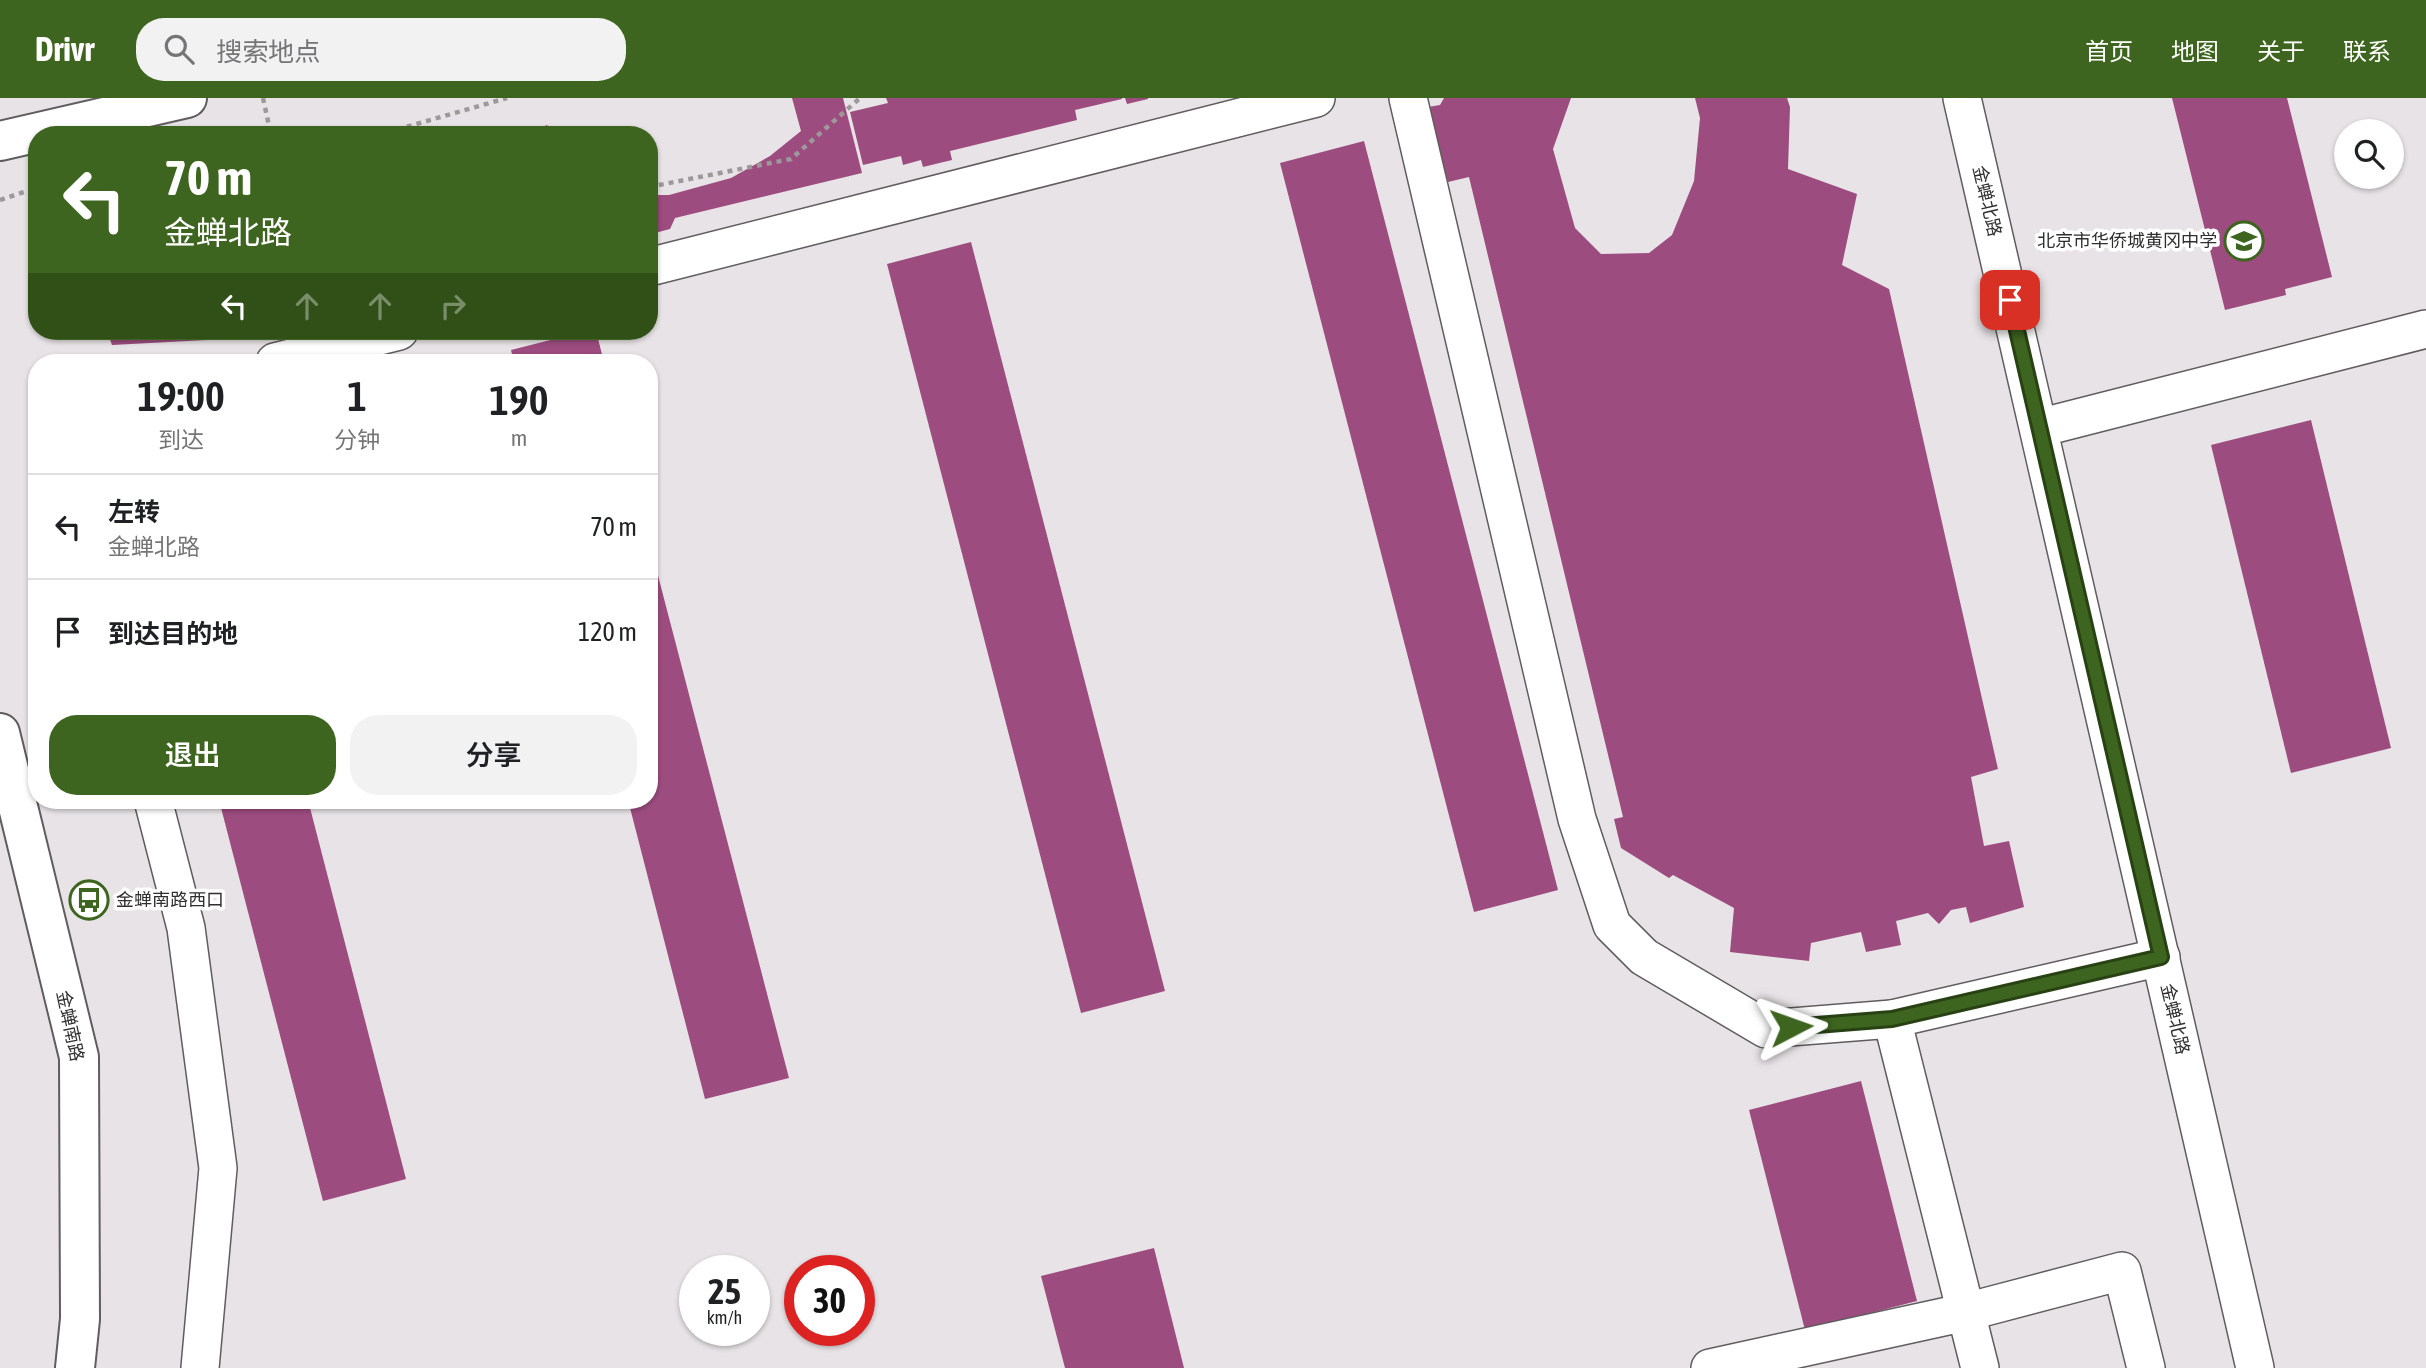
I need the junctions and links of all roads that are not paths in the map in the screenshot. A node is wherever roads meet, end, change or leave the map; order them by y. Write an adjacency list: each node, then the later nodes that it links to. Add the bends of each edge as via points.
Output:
1 (187, 98): 5 (street)
2 (1316, 98): 8 (street)
3 (1408, 98): 16 (street, via 1577,819 1612,925 1643,957 1766,1029)
4 (1962, 98): 12 (street, 金蝉北路)
5 (65, 126)
6 (28, 135): 7 (street)
7 (0, 141)
8 (658, 265)
9 (2426, 329): 12 (street)
10 (363, 340): 11 (street)
11 (307, 354)
12 (2039, 428): 15 (street, 金蝉北路)
13 (0, 733): 18 (street, 金蝉南路, via 79,1056 80,1319)
14 (155, 809): 19 (street, via 186,928 218,1168)
15 (2161, 957): 16 (street); 23 (street, 金蝉北路)
16 (1892, 1019): 17 (street)
17 (1966, 1312): 20 (street); 21 (street); 22 (street, via 2122,1271)
18 (75, 1368)
19 (200, 1368)
20 (1710, 1368)
21 (1980, 1368)
22 (2146, 1368)
23 (2255, 1368)

